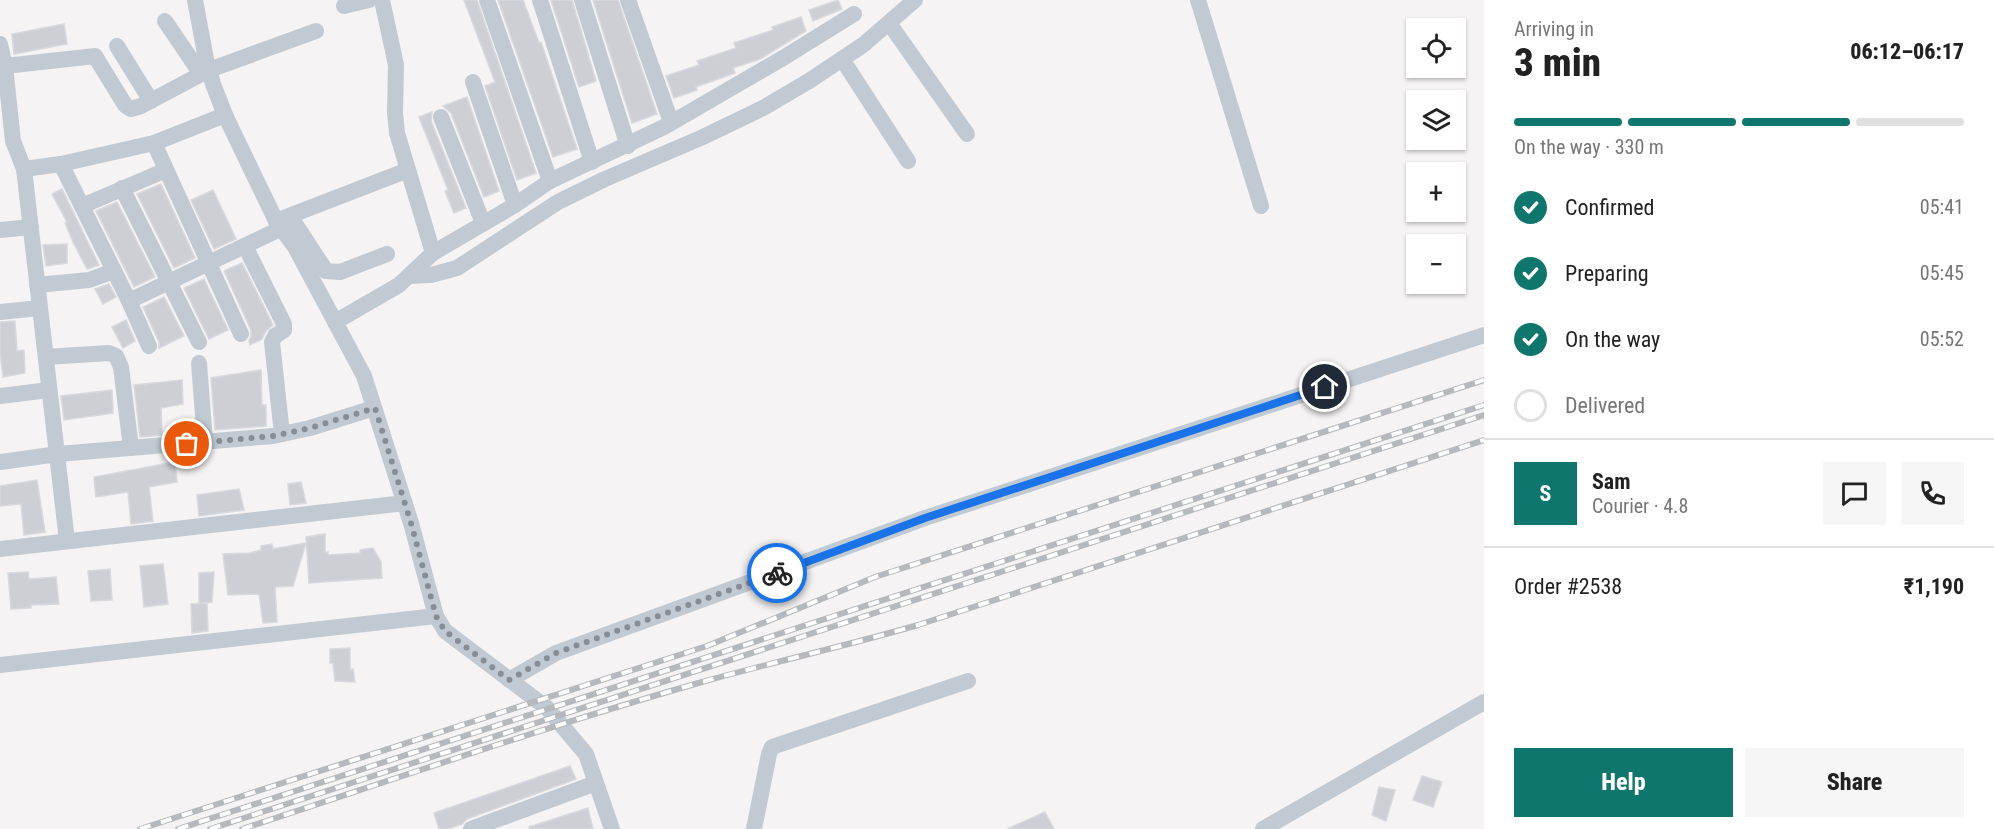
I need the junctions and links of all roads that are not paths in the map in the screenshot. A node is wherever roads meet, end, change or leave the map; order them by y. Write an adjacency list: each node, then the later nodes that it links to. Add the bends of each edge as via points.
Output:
1 (195, 0): 19 (street)
2 (369, 0): 10 (street)
3 (382, 0): 34 (street, via 396,65 398,134)
4 (487, 0): 35 (street)
5 (540, 0): 30 (street)
6 (582, 0): 28 (street)
7 (628, 0): 24 (street)
8 (915, 0): 13 (street)
9 (1198, 0): 39 (street)
10 (344, 6)
11 (854, 14): 24 (street)
12 (165, 21): 19 (street)
13 (888, 23): 17 (street); 25 (street)
14 (316, 31): 19 (street)
15 (0, 44): 18 (street)
16 (117, 46): 21 (street)
17 (842, 59): 29 (street); 49 (street, via 763,108 558,202 457,268)
18 (5, 66): 21 (street, via 93,55 128,108); 26 (street)
19 (205, 72): 21 (street); 22 (street)
20 (473, 82): 37 (street)
21 (151, 100)
22 (225, 115): 27 (street); 40 (street)
23 (441, 117): 41 (street)
24 (672, 122): 28 (street)
25 (967, 134)
26 (7, 142): 32 (street)
27 (154, 143): 31 (street); 33 (street)
28 (628, 146): 30 (street)
29 (908, 161)
30 (592, 162): 35 (street)
31 (61, 164): 32 (street); 38 (street)
32 (24, 169): 42 (street)
33 (166, 170): 36 (street); 47 (street)
34 (408, 170): 40 (street); 45 (street)
35 (550, 181): 37 (street)
36 (122, 188): 38 (street); 50 (street)
37 (515, 205): 41 (street)
38 (82, 206): 48 (street)
39 (1261, 206)
40 (282, 222): 44 (street); 46 (street, via 326,272 340,272); 55 (street)
41 (483, 223): 45 (street)
42 (31, 227): 43 (street); 51 (street)
43 (0, 230)
44 (245, 246): 47 (street); 65 (street, via 284,324 284,330 272,342)
45 (433, 253): 49 (street)
46 (387, 254)
47 (209, 264): 50 (street); 56 (street)
48 (114, 271): 51 (street, via 89,280); 52 (street)
49 (410, 276): 55 (street)
50 (168, 284): 52 (street); 58 (street)
51 (38, 285): 53 (street)
52 (129, 301): 59 (street)
53 (40, 308): 54 (street); 60 (street)
54 (0, 312)
55 (335, 322): 64 (street, via 364,376)
56 (241, 334)
57 (1484, 336): 75 (street, via 925,518 556,653)
58 (199, 342)
59 (148, 346)
60 (46, 357): 62 (street); 67 (street, via 109,353 116,356 121,367)
61 (199, 363): 66 (street)
62 (49, 390): 63 (street); 68 (street)
63 (0, 396)
64 (375, 408): 65 (street); 70 (street)
65 (282, 434): 66 (street)
66 (205, 442): 67 (street)
67 (131, 448): 68 (street)
68 (58, 454): 69 (street); 71 (street)
69 (0, 462)
70 (405, 503): 71 (street); 73 (street)
71 (67, 541): 72 (street)
72 (0, 549)
73 (436, 616): 74 (street); 75 (street, via 445,631)
74 (0, 665)
75 (509, 680): 78 (street, via 547,708 586,754)
76 (968, 681): 81 (street, via 772,747)
77 (1484, 702): 82 (street)
78 (596, 783): 79 (street); 80 (street)
79 (471, 829)
80 (612, 829)
81 (754, 829)
82 (1263, 829)

